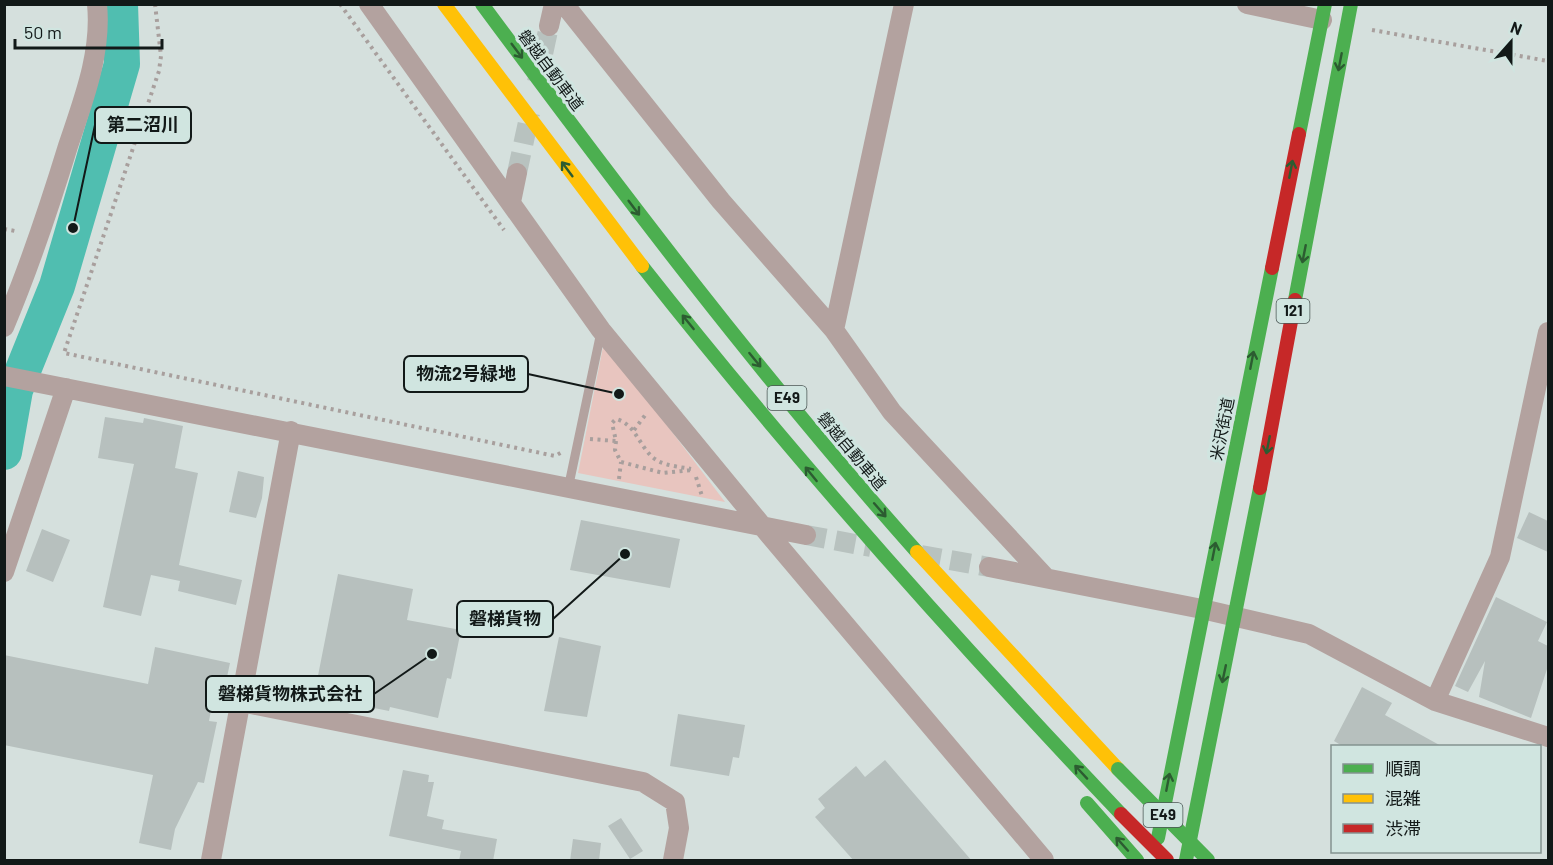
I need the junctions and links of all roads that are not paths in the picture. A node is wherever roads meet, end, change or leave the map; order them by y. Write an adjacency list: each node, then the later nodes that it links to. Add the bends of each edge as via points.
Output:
1 (96, 4): 14 (street, via 96,39 87,86 34,254)
2 (369, 4): 13 (street)
3 (444, 4): 28 (highway, E49, one-way to 3, via 839,508 640,264)
4 (482, 4): 42 (highway, 磐越自動車道 / E49, one-way to 42, bridge, via 662,245 857,484 1118,770)
5 (555, 4): 11 (street)
6 (564, 4): 16 (street, via 721,201)
7 (904, 4): 16 (street)
8 (1247, 4): 10 (street)
9 (1351, 4): 29 (highway, 121, one-way to 29)
10 (1323, 12): 27 (highway, 米沢街道 / 121, one-way to 10)
11 (549, 26)
12 (518, 173): 13 (street)
13 (511, 202): 15 (street)
14 (4, 327)
15 (601, 330): 21 (lane); 22 (street)
16 (834, 330): 26 (street, via 892,412)
17 (1548, 332): 30 (street, via 1500,557)
18 (4, 376): 19 (street)
19 (66, 388): 20 (street); 25 (street)
20 (291, 431): 21 (street); 31 (street)
21 (568, 492): 22 (street)
22 (763, 527): 23 (street); 37 (street)
23 (806, 535)
24 (989, 567): 26 (street)
25 (4, 572)
26 (1046, 578): 27 (street)
27 (1202, 609): 29 (street); 39 (highway, 米沢街道 / 121, one-way to 27)
28 (932, 613): 33 (highway); 40 (highway, E49, one-way to 28, bridge)
29 (1236, 617): 30 (street, via 1309,634); 41 (highway, 121, one-way to 41)
30 (1435, 701): 32 (street)
31 (241, 702): 35 (street); 36 (street, via 643,782 675,802 679,828)
32 (1548, 736)
33 (1064, 774)
34 (1078, 792): 38 (highway, one-way to 34)
35 (211, 861)
36 (673, 861)
37 (1044, 861)
38 (1137, 861)
39 (1153, 861)
40 (1167, 861)
41 (1186, 861)
42 (1208, 861)

